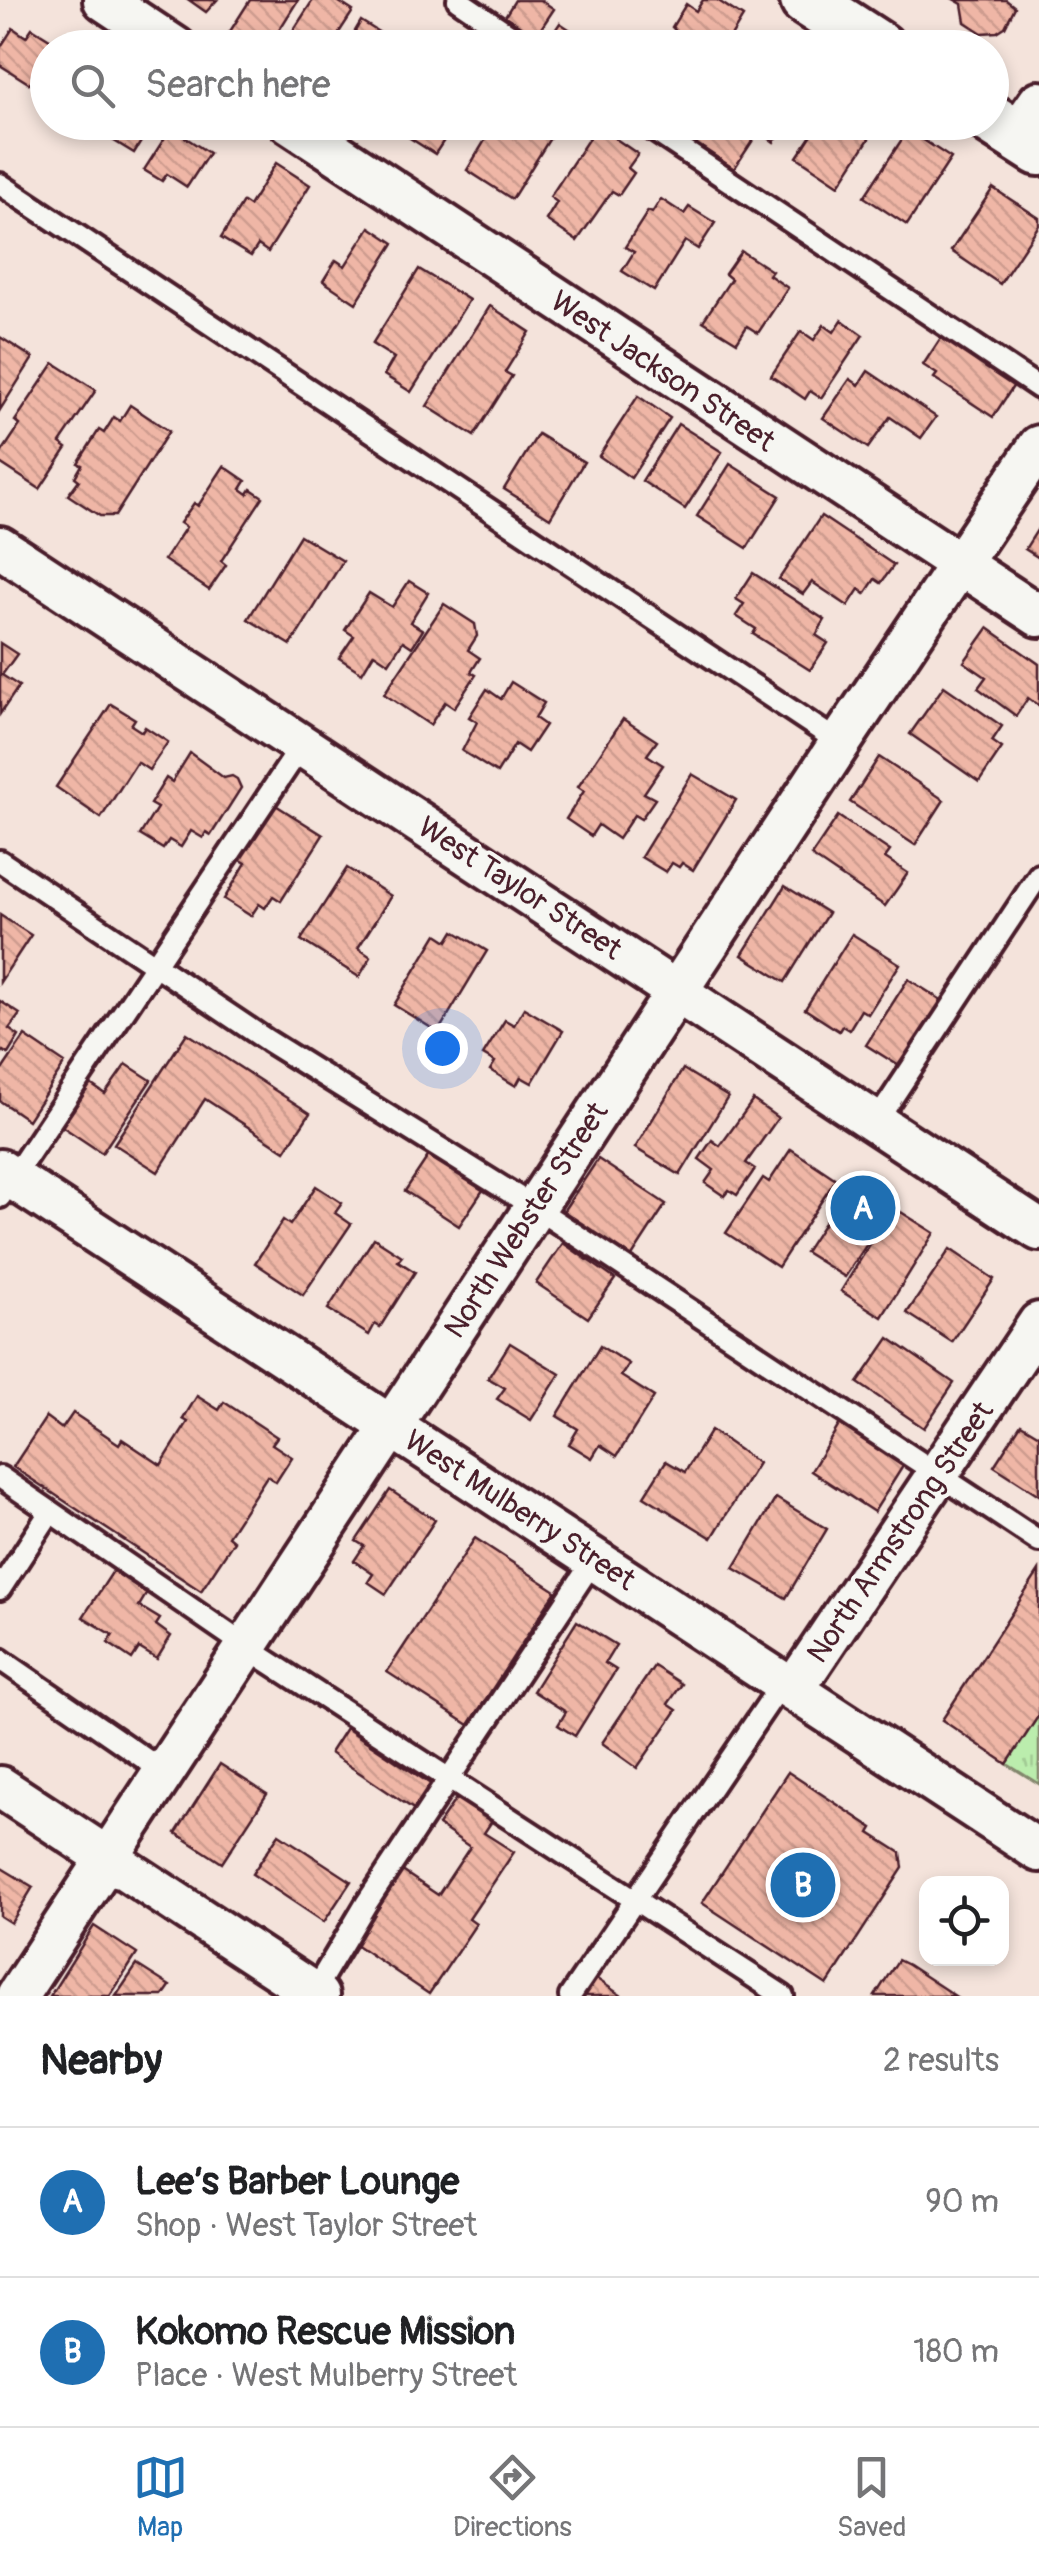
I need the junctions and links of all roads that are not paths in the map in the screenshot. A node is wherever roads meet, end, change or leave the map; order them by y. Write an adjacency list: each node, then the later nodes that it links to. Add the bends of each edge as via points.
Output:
1 (458, 0): 5 (lane)
2 (806, 0): 6 (street)
3 (115, 3): 4 (street)
4 (152, 30)
5 (502, 30)
6 (852, 30)
7 (316, 140): 13 (street, West Jackson Street)
8 (668, 140): 10 (lane)
9 (0, 184): 15 (lane)
10 (1039, 388)
11 (1039, 446): 13 (street, North Webster Street)
12 (0, 547): 16 (street, West Taylor Street)
13 (962, 566): 14 (street, West Jackson Street); 15 (street, North Webster Street)
14 (1039, 616)
15 (840, 743): 20 (street, North Webster Street)
16 (302, 745): 19 (lane); 20 (street, West Taylor Street)
17 (0, 861): 19 (lane)
18 (1039, 875): 21 (lane)
19 (155, 965): 22 (lane); 23 (lane)
20 (677, 991): 21 (street, West Taylor Street); 23 (street, North Webster Street)
21 (876, 1122): 24 (street, West Taylor Street)
22 (4, 1181): 26 (street, West Mulberry Street)
23 (534, 1207): 26 (street, North Webster Street); 27 (lane)
24 (1039, 1230)
25 (1039, 1323): 27 (street, North Armstrong Street)
26 (391, 1426): 31 (street, West Mulberry Street); 33 (street, North Webster Street)
27 (939, 1476): 30 (lane); 35 (street, North Armstrong Street)
28 (0, 1477): 29 (lane)
29 (50, 1512): 32 (lane); 33 (lane)
30 (1039, 1541)
31 (595, 1558): 35 (street, West Mulberry Street); 37 (lane)
32 (0, 1588)
33 (245, 1646): 36 (street, North Webster Street); 37 (lane)
34 (0, 1660): 36 (lane)
35 (787, 1687): 39 (street, West Mulberry Street); 41 (lane)
36 (164, 1772): 40 (street, North Webster Street)
37 (449, 1780): 41 (lane); 42 (lane, via 366,1904)
38 (0, 1787): 40 (street)
39 (1039, 1851)
40 (108, 1858): 42 (street); 43 (street, North Webster Street)
41 (638, 1900): 44 (lane); 45 (lane)
42 (316, 1994)
43 (16, 1996)
44 (570, 1996)
45 (784, 1996)

